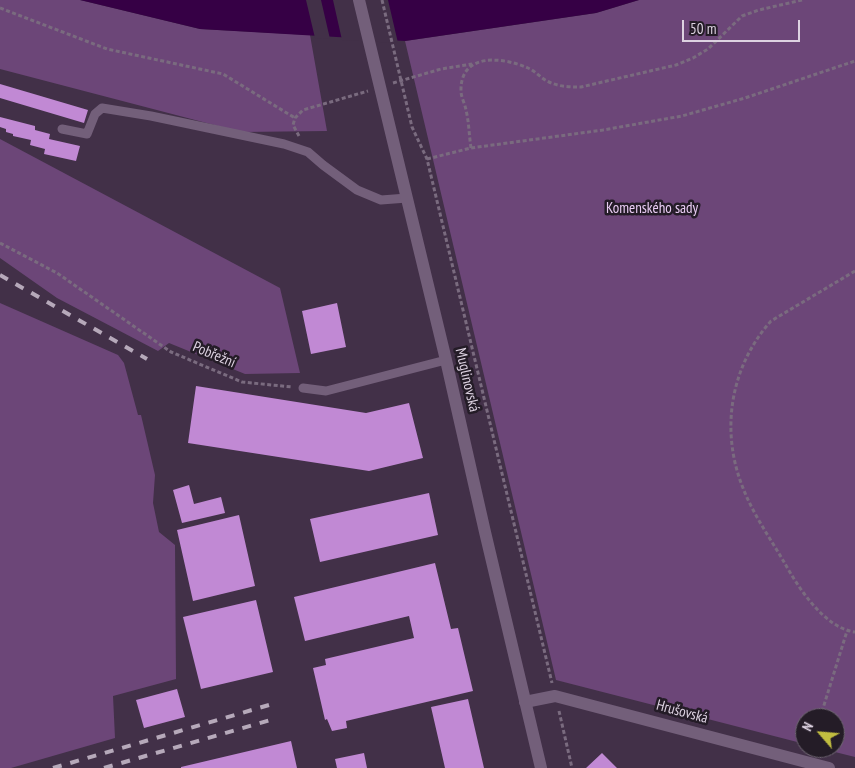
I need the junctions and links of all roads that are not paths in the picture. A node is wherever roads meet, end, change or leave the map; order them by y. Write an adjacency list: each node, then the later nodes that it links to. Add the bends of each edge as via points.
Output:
1 (359, 0): 3 (main road, Muglinovská)
2 (62, 129): 3 (lane, via 87,134 95,114 102,108 152,116 284,144 308,152 357,190 381,200)
3 (407, 198): 4 (main road, Muglinovská)
4 (446, 360): 5 (lane, via 326,391); 6 (main road, Muglinovská)
5 (303, 388)
6 (526, 702): 7 (main road, Muglinovská); 8 (main road, Hrušovská, via 555,696)
7 (541, 768)
8 (829, 768)

